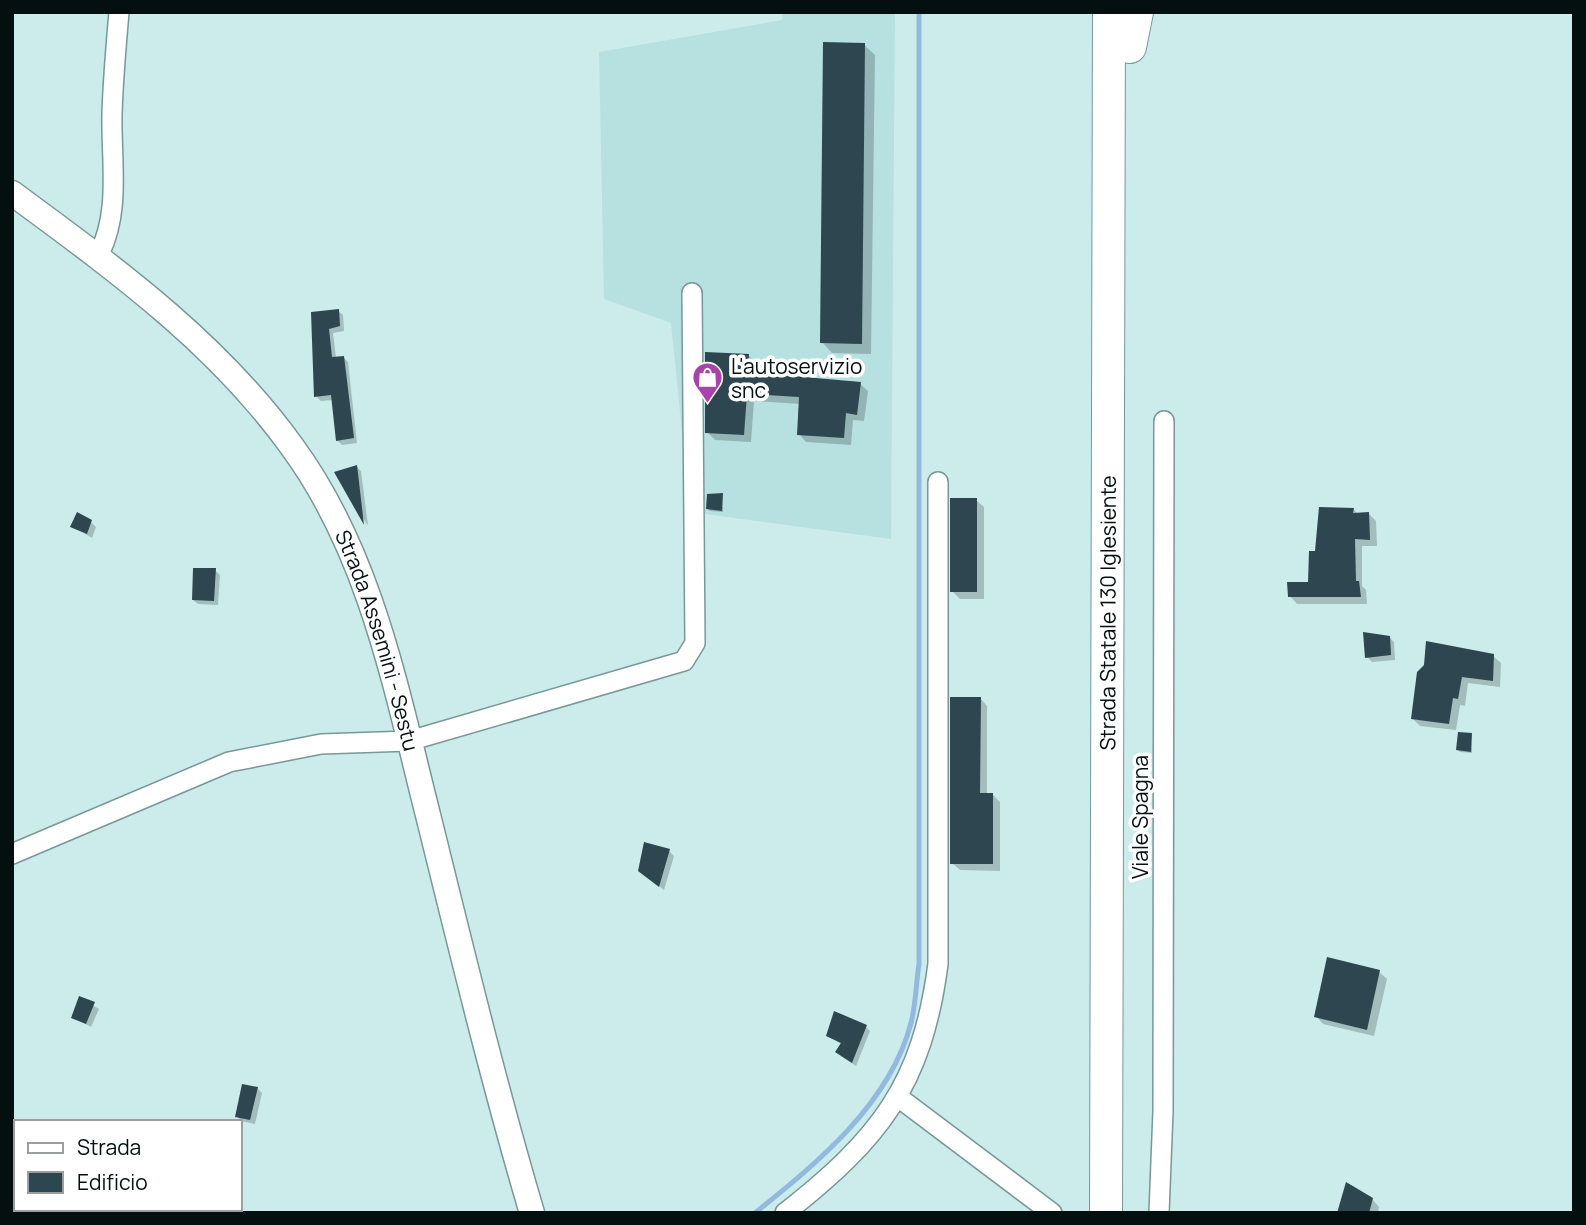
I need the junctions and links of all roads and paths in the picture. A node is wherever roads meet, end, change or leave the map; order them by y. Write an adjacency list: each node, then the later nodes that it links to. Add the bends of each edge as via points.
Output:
1 (119, 12): 9 (street, via 112,117 113,210)
2 (1094, 12): 7 (main road)
3 (1109, 12): 7 (main road, Strada Statale 130 Iglesiente)
4 (1130, 12): 6 (main road, Strada Statale 130 Iglesiente)
5 (1137, 12): 6 (main road)
6 (1130, 47): 20 (main road, Strada Statale 130 Iglesiente)
7 (1109, 88): 19 (main road, Strada Statale 130 Iglesiente)
8 (12, 192): 9 (street, Strada Assemini - Sestu)
9 (98, 256): 13 (street, Strada Assemini - Sestu, via 215,355 295,450 332,513 368,592)
10 (692, 293): 13 (street, via 695,643 684,661)
11 (1164, 421): 21 (street, Viale Spagna)
12 (938, 482): 15 (street, via 937,964 931,1014)
13 (409, 741): 14 (street, via 321,744 229,762); 16 (street, Strada Assemini - Sestu, via 499,1103)
14 (12, 854)
15 (898, 1097): 17 (street, via 835,1173); 18 (street)
16 (532, 1213)
17 (785, 1213)
18 (1052, 1213)
19 (1106, 1213)
20 (1127, 1213)
21 (1159, 1213)

